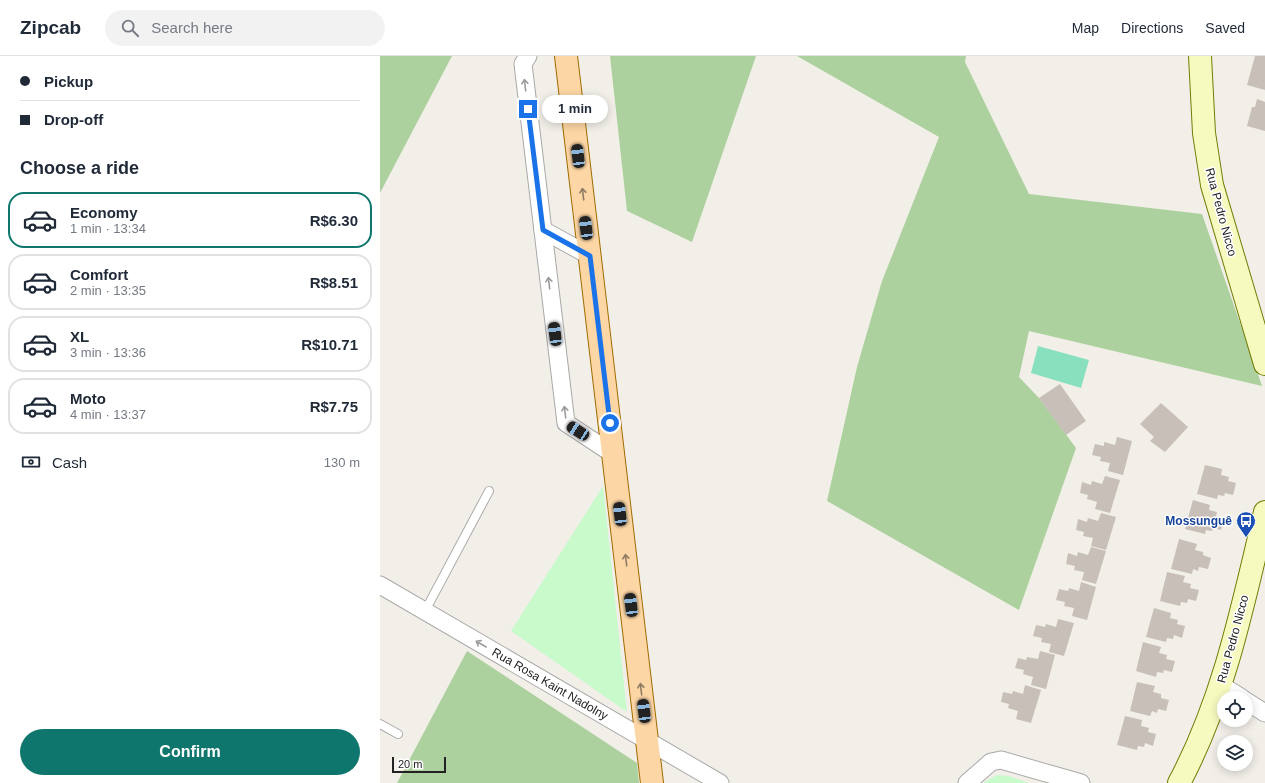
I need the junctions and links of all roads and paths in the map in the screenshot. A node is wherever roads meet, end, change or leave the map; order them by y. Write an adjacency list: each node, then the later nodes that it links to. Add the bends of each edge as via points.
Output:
1 (528, 56): 4 (street, one-way to 1, via 523,64)
2 (566, 56): 5 (main road, one-way to 2)
3 (1200, 56): 6 (street, Rua Pedro Nicco, via 1204,133 1212,185)
4 (543, 230): 5 (street); 7 (street, one-way to 4, via 566,423)
5 (590, 256): 7 (main road)
6 (1265, 364)
7 (613, 454): 18 (main road, one-way to 7)
8 (489, 491): 11 (lane)
9 (1265, 512): 12 (street, Rua Pedro Nicco)
10 (380, 585): 11 (street, Rua Rosa Kaint Nadolny)
11 (425, 611): 18 (street, Rua Rosa Kaint Nadolny, one-way to 11)
12 (1220, 685): 13 (street); 23 (street, Rua Pedro Nicco)
13 (1230, 691)
14 (1253, 705): 15 (street)
15 (1265, 713)
16 (380, 724): 17 (lane)
17 (398, 734)
18 (647, 741): 19 (main road); 20 (street, Rua Rosa Kaint Nadolny)
19 (652, 783)
20 (720, 783)
21 (967, 783): 22 (street, via 991,762 1001,760)
22 (1081, 783)
23 (1179, 783)

